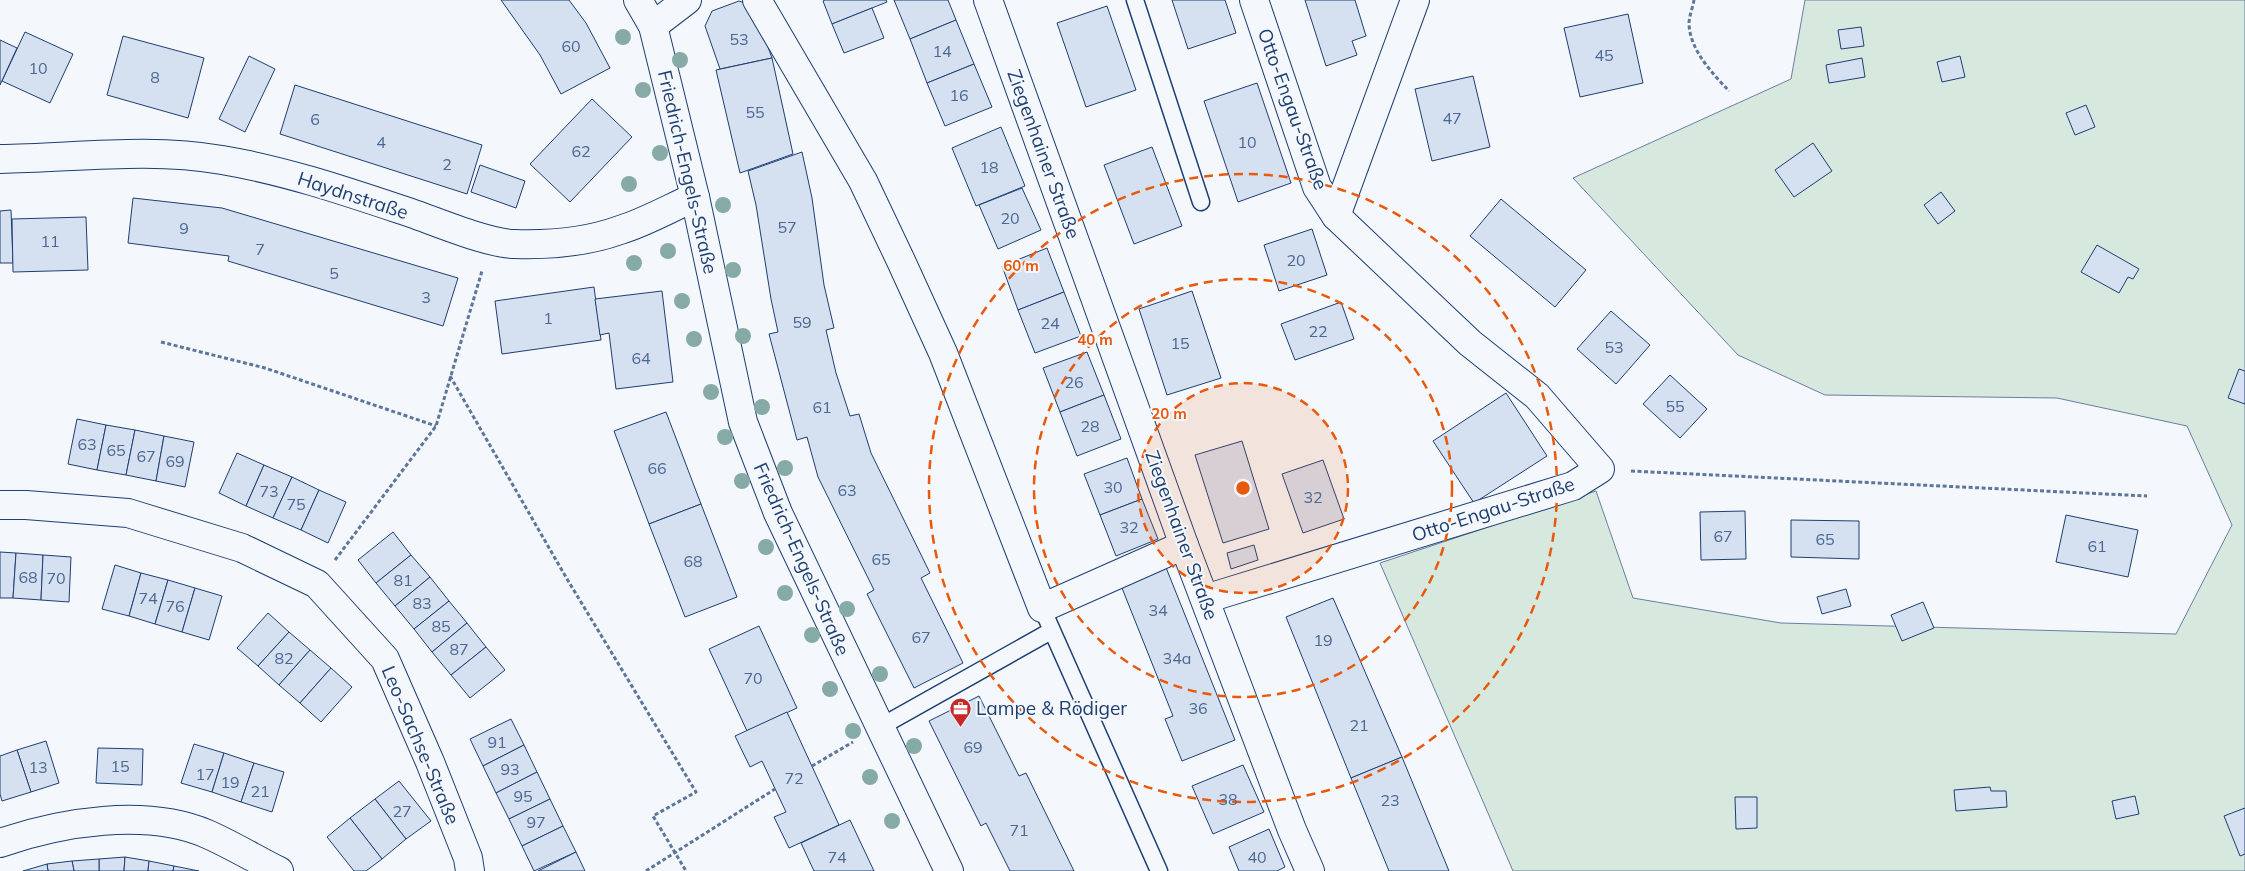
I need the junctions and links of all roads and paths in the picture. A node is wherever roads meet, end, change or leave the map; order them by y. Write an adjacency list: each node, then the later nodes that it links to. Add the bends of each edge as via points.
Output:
1 (638, 0): 9 (street, Friedrich-Engels-Straße)
2 (687, 0): 9 (street)
3 (757, 0): 25 (street, via 863,181 901,261 943,354)
4 (1135, 0): 13 (lane)
5 (1254, 0): 14 (street, Otto-Engau-Straße, via 1317,186)
6 (1415, 0): 14 (street, Otto-Engau-Straße)
7 (1694, 0): 10 (path, via 1689,24 1696,50)
8 (995, 3): 22 (street, Ziegenhainer Straße)
9 (653, 26): 12 (street, Friedrich-Engels-Straße)
10 (1729, 91)
11 (0, 159): 15 (street, Haydnstraße, via 168,154 220,159 324,183)
12 (696, 196): 15 (street, Haydnstraße, via 620,230 587,239 513,244); 26 (street, Friedrich-Engels-Straße, via 744,422 778,513)
13 (1201, 202)
14 (1336, 216): 19 (street, Otto-Engau-Straße, via 1470,343 1537,396)
15 (492, 240): 17 (path)
16 (161, 342): 18 (path, via 265,368)
17 (450, 376): 18 (path); 30 (path, via 567,579 696,792 653,816)
18 (436, 426): 23 (path)
19 (1600, 469): 20 (path); 24 (street, Otto-Engau-Straße, via 1573,486)
20 (2148, 496)
21 (0, 505): 23 (street, Leo-Sachse-Straße, via 26,504 128,513 242,548)
22 (1184, 545): 24 (street, Ziegenhainer Straße); 25 (street)
23 (317, 584): 32 (street, Leo-Sachse-Straße, via 385,659 468,858)
24 (1205, 599): 37 (street, Ziegenhainer Straße)
25 (1046, 620): 26 (lane); 36 (lane)
26 (880, 727): 27 (path); 35 (street, Friedrich-Engels-Straße)
27 (812, 766)
28 (775, 789): 30 (path)
29 (0, 843): 31 (street, via 23,835 111,819 159,822 206,834)
30 (676, 852): 33 (path); 34 (path)
31 (279, 871)
32 (470, 871)
33 (646, 871)
34 (686, 871)
35 (949, 871)
36 (1159, 871)
37 (1310, 871)

